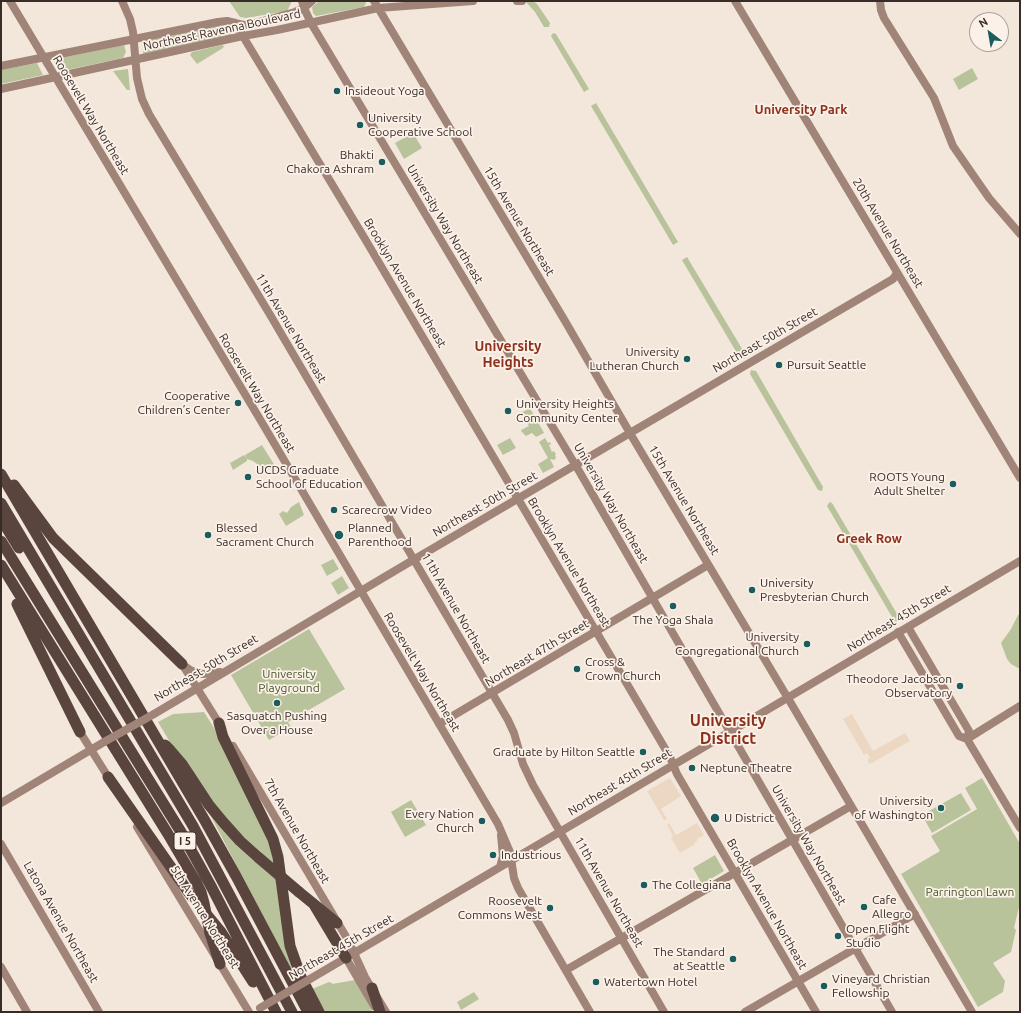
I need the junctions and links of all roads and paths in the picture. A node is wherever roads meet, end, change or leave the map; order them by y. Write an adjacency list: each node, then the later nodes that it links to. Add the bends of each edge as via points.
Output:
1 (10, 1): 15 (main road, Roosevelt Way Northeast)
2 (122, 1): 14 (main road, 11th Avenue Northeast, via 130,19)
3 (312, 1): 9 (main road, Northeast Ravenna Boulevard)
4 (473, 1): 10 (main road, Northeast Ravenna Boulevard)
5 (517, 1): 6 (main road)
6 (522, 1)
7 (735, 1): 21 (main road, 20th Avenue Northeast)
8 (880, 1): 20 (main road, via 884,18 934,98 953,146 989,198)
9 (303, 5): 11 (main road, Northeast Ravenna Boulevard, via 290,14 252,24); 12 (main road, University Way Northeast)
10 (376, 5): 12 (main road, Northeast Ravenna Boulevard); 22 (main road, 15th Avenue Northeast)
11 (235, 23): 13 (main road, Brooklyn Avenue Northeast); 14 (main road, Northeast Ravenna Boulevard, via 218,22)
12 (311, 23): 13 (main road, Northeast Ravenna Boulevard); 23 (main road, University Way Northeast)
13 (243, 36): 16 (main road, Northeast Ravenna Boulevard); 27 (main road, Brooklyn Avenue Northeast)
14 (134, 38): 15 (main road, Northeast Ravenna Boulevard); 16 (main road, 11th Avenue Northeast)
15 (43, 57): 17 (main road, Northeast Ravenna Boulevard); 18 (main road, Roosevelt Way Northeast)
16 (136, 60): 18 (main road, Northeast Ravenna Boulevard); 31 (main road, 11th Avenue Northeast, via 142,99 149,114)
17 (1, 66)
18 (55, 77): 19 (main road, Northeast Ravenna Boulevard); 36 (main road, Roosevelt Way Northeast)
19 (1, 89)
20 (1020, 234)
21 (897, 273): 22 (main road, Northeast 50th Street, via 893,279); 26 (main road, 20th Avenue Northeast)
22 (630, 434): 23 (main road, Northeast 50th Street); 33 (main road, 15th Avenue Northeast)
23 (575, 466): 27 (main road, Northeast 50th Street); 37 (main road, University Way Northeast)
24 (1, 467): 43 (highway, via 53,538)
25 (1, 474): 54 (highway, I 5)
26 (1020, 478)
27 (518, 499): 31 (main road, Northeast 50th Street); 40 (main road, Brooklyn Avenue Northeast)
28 (1, 503): 38 (highway)
29 (1, 520): 38 (highway, via 48,594)
30 (1, 541): 87 (highway, I 5, via 181,832)
31 (414, 560): 36 (main road, Northeast 50th Street); 47 (main road, 11th Avenue Northeast)
32 (1020, 561): 39 (main road, Northeast 45th Street)
33 (708, 565): 37 (main road, Northeast 47th Street); 48 (main road, 15th Avenue Northeast)
34 (1, 566): 75 (highway, bridge, via 196,882)
35 (1, 571): 53 (highway)
36 (361, 592): 45 (main road, Northeast 50th Street); 51 (main road, Roosevelt Way Northeast)
37 (652, 598): 40 (main road, Northeast 47th Street); 52 (main road, University Way Northeast)
38 (72, 623): 88 (highway, via 193,826)
39 (908, 627): 41 (main road, Northeast 45th Street); 42 (main road)
40 (596, 631): 47 (main road, Northeast 47th Street); 57 (main road, Brooklyn Avenue Northeast)
41 (898, 632): 44 (main road); 48 (main road, Northeast 45th Street)
42 (928, 660): 44 (main road); 55 (main road, via 969,731)
43 (182, 664): 45 (main road, via 203,674); 46 (main road, 7th Avenue Northeast)
44 (918, 666): 55 (main road, via 930,687 937,691 953,715 953,726 959,736)
45 (225, 671): 46 (main road, Northeast 50th Street)
46 (197, 688): 50 (main road, 7th Avenue Northeast); 56 (main road, Northeast 50th Street, bridge)
47 (492, 693): 51 (main road, Northeast 47th Street); 63 (main road, 11th Avenue Northeast, via 512,729 530,779)
48 (788, 698): 52 (main road, Northeast 45th Street); 60 (main road, 15th Avenue Northeast)
49 (1020, 706): 55 (main road)
50 (219, 723): 71 (main road, 7th Avenue Northeast); 90 (highway, via 272,839 278,857 291,950)
51 (439, 724): 61 (main road, Roosevelt Way Northeast)
52 (730, 731): 57 (main road, Northeast 45th Street); 64 (main road, University Way Northeast)
53 (80, 732): 56 (main road, 5th Avenue Northeast)
54 (154, 736): 69 (highway, bridge, via 170,750 240,841); 89 (highway, I 5, via 236,876)
55 (967, 739): 62 (main road)
56 (91, 750): 58 (main road, 5th Avenue Northeast); 59 (main road, Northeast 50th Street)
57 (673, 764): 63 (main road, Northeast 45th Street); 68 (main road, Brooklyn Avenue Northeast, via 676,774)
58 (108, 777): 75 (main road, 5th Avenue Northeast); 86 (highway, via 188,893 221,932)
59 (1, 803)
60 (851, 806): 64 (main road); 70 (main road, 15th Avenue Northeast)
61 (500, 828): 66 (main road, Roosevelt Way Northeast); 67 (main road, via 503,856)
62 (1020, 828)
63 (560, 831): 66 (main road, Northeast 45th Street); 72 (main road, 11th Avenue Northeast)
64 (792, 840): 68 (main road); 73 (main road, University Way Northeast)
65 (1, 844): 83 (main road, Latona Avenue Northeast)
66 (512, 860): 67 (main road, Northeast 45th Street); 77 (main road, Roosevelt Way Northeast, via 518,888)
67 (500, 867): 74 (main road, Northeast 45th Street)
68 (735, 874): 72 (main road); 79 (main road, Brooklyn Avenue Northeast)
69 (312, 904): 71 (highway); 74 (highway)
70 (915, 914): 73 (main road); 99 (main road, 15th Avenue Northeast)
71 (338, 923): 74 (main road, 7th Avenue Northeast)
72 (622, 938): 77 (main road); 94 (main road, 11th Avenue Northeast)
73 (855, 948): 79 (main road); 98 (main road, University Way Northeast)
74 (350, 956): 80 (main road, 7th Avenue Northeast); 85 (main road, Northeast 45th Street, bridge)
75 (220, 964): 84 (main road, 5th Avenue Northeast)
76 (1, 967): 82 (main road)
77 (566, 970): 78 (main road, Roosevelt Way Northeast)
78 (570, 978): 81 (main road, via 570,984 577,996); 93 (main road, Roosevelt Way Northeast)
79 (798, 981): 96 (main road); 97 (main road, Brooklyn Avenue Northeast)
80 (370, 992): 91 (highway); 92 (main road, 7th Avenue Northeast)
81 (576, 1003)
82 (27, 1012)
83 (99, 1012)
84 (249, 1012)
85 (252, 1012)
86 (273, 1012)
87 (276, 1012)
88 (292, 1012)
89 (308, 1012)
90 (319, 1012)
91 (378, 1012)
92 (386, 1012)
93 (590, 1012)
94 (664, 1012)
95 (738, 1012): 96 (main road)
96 (744, 1012)
97 (816, 1012)
98 (892, 1012)
99 (972, 1012)

